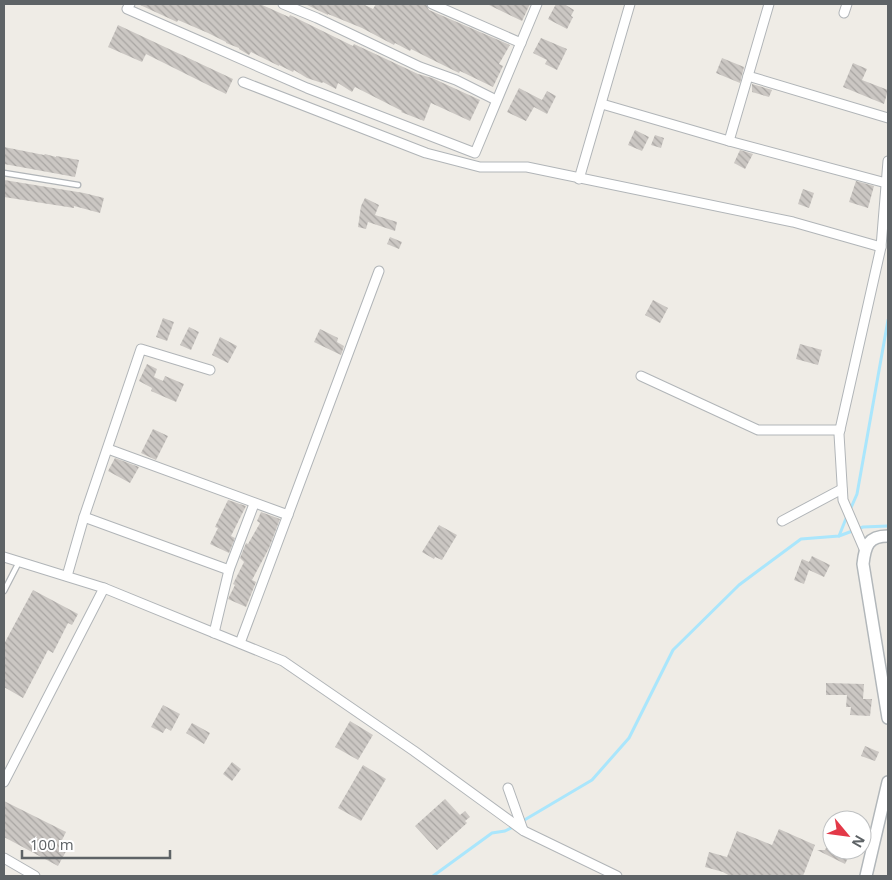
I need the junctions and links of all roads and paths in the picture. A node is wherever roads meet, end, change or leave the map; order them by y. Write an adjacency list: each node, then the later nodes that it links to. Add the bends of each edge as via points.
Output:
1 (130, 4): 12 (street, via 128,10 307,88 474,153)
2 (283, 4): 12 (street)
3 (432, 4): 9 (street)
4 (537, 4): 9 (street)
5 (630, 4): 13 (street)
6 (769, 4): 10 (street)
7 (847, 4): 8 (street)
8 (844, 13)
9 (521, 43): 12 (street)
10 (748, 76): 14 (street); 15 (street)
11 (243, 82): 18 (street, via 426,153 480,167 527,167)
12 (496, 100)
13 (602, 104): 15 (street); 18 (street)
14 (888, 118)
15 (728, 141): 19 (street)
16 (888, 161): 19 (street)
17 (4, 173): 20 (lane)
18 (579, 179): 21 (street, via 793,222)
19 (886, 183): 21 (street)
20 (78, 185)
21 (881, 247): 25 (street)
22 (379, 271): 29 (street)
23 (210, 370): 26 (street, via 142,349)
24 (641, 376): 25 (street, via 758,430)
25 (840, 430): 27 (street)
26 (108, 449): 28 (street); 30 (street)
27 (842, 489): 31 (street); 33 (street, via 843,500)
28 (254, 504): 29 (street); 36 (street)
29 (288, 515): 41 (street)
30 (84, 517): 36 (street); 37 (street)
31 (782, 521)
32 (888, 536): 33 (main road, via 878,536 870,541)
33 (865, 551): 42 (main road, via 863,564)
34 (4, 557): 35 (street)
35 (19, 562): 37 (street); 39 (lane)
36 (229, 570): 40 (street)
37 (67, 576): 38 (street)
38 (104, 588): 40 (street); 43 (street)
39 (4, 591)
40 (214, 633): 41 (street)
41 (240, 643): 46 (street, via 283,660)
42 (888, 718)
43 (4, 782)
44 (888, 782): 50 (main road)
45 (508, 788): 46 (street)
46 (523, 831): 49 (street)
47 (4, 858): 48 (street)
48 (35, 876)
49 (617, 876)
50 (866, 876)

